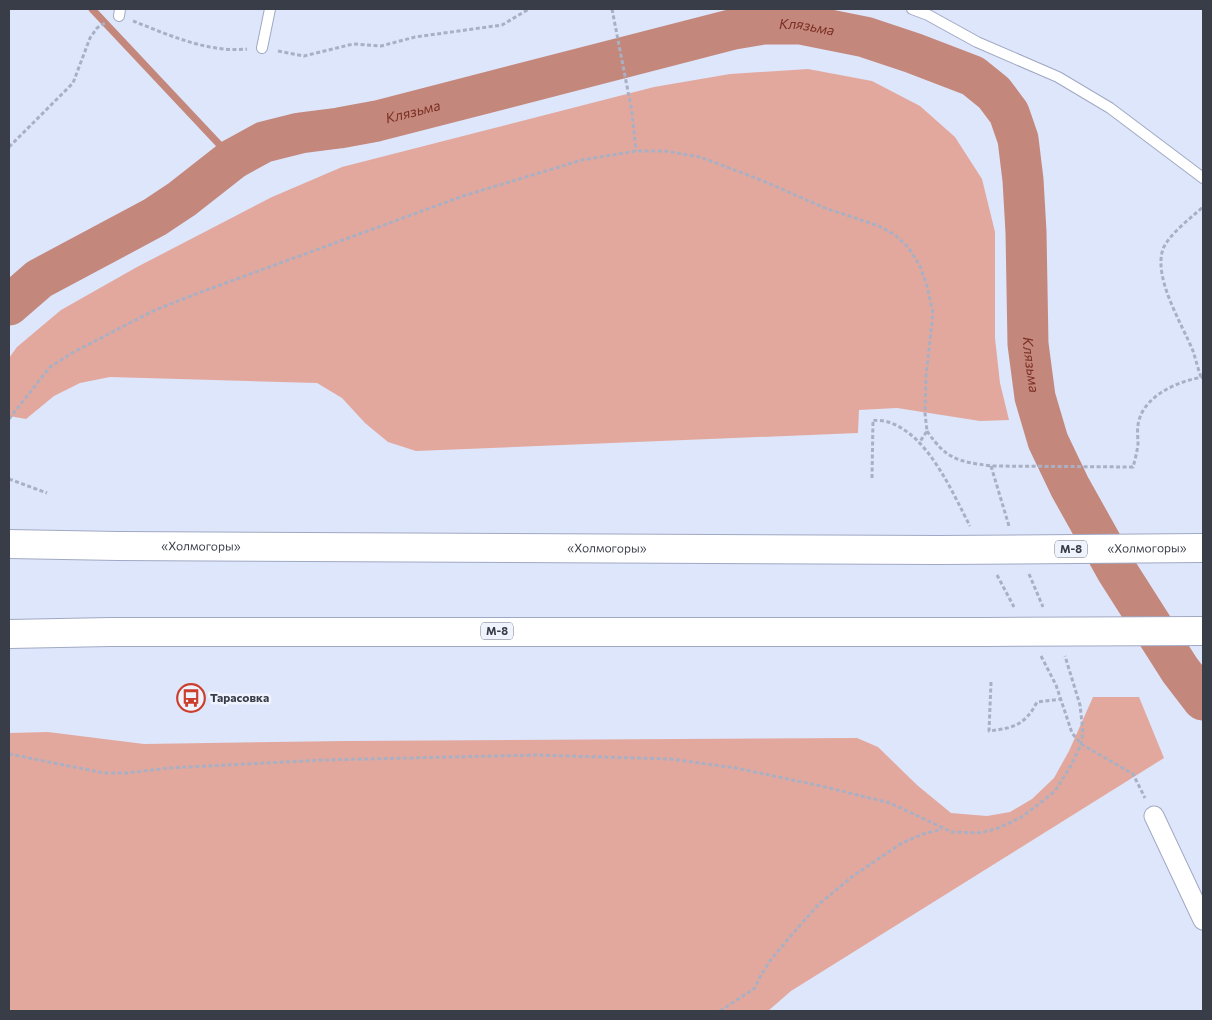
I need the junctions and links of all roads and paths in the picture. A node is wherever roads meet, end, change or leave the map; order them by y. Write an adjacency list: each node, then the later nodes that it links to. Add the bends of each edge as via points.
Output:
1 (270, 9): 7 (lane)
2 (529, 9): 7 (path, via 502,25 415,37 381,46 353,44 304,56)
3 (612, 9): 9 (path, via 632,112)
4 (912, 9): 10 (lane, via 1058,77 1110,108)
5 (120, 12): 7 (path, via 192,43 234,50)
6 (97, 28): 8 (path, via 73,83)
7 (262, 48)
8 (9, 147)
9 (636, 151): 13 (path, via 582,160 463,196 169,305 50,367); 15 (path, via 665,151 700,157 879,226 908,247 920,266 933,313 926,376)
10 (1203, 178)
11 (1203, 207): 12 (path, via 1174,234 1164,247 1160,262 1164,281)
12 (1202, 377): 17 (path, via 1179,382 1146,406 1138,423 1138,446 1133,467)
13 (9, 419)
14 (872, 420): 18 (path)
15 (926, 431): 16 (path); 17 (path, via 952,457)
16 (919, 443)
17 (991, 466): 21 (path)
18 (872, 478)
19 (9, 479): 20 (path)
20 (47, 493)
21 (1012, 534)
22 (9, 544): 23 (highway, «Холмогоры» / М-8, bridge, via 939,550)
23 (1203, 548)
24 (1026, 566): 25 (path)
25 (1046, 615)
26 (1203, 631): 27 (highway, М-8, bridge)
27 (9, 634)
28 (1065, 655): 31 (path, via 1080,705)
29 (991, 682): 30 (path, via 989,731 1018,725 1038,702)
30 (1061, 699)
31 (1082, 744): 33 (path, via 1133,774); 34 (path, via 1055,791 1020,818 981,833 962,834)
32 (9, 754): 34 (path, via 104,773 334,760 536,755 670,759 736,768 890,803)
33 (1154, 816): 35 (street)
34 (943, 828): 36 (path, via 902,842 826,898 770,961 755,988)
35 (1203, 920)
36 (720, 1011)

